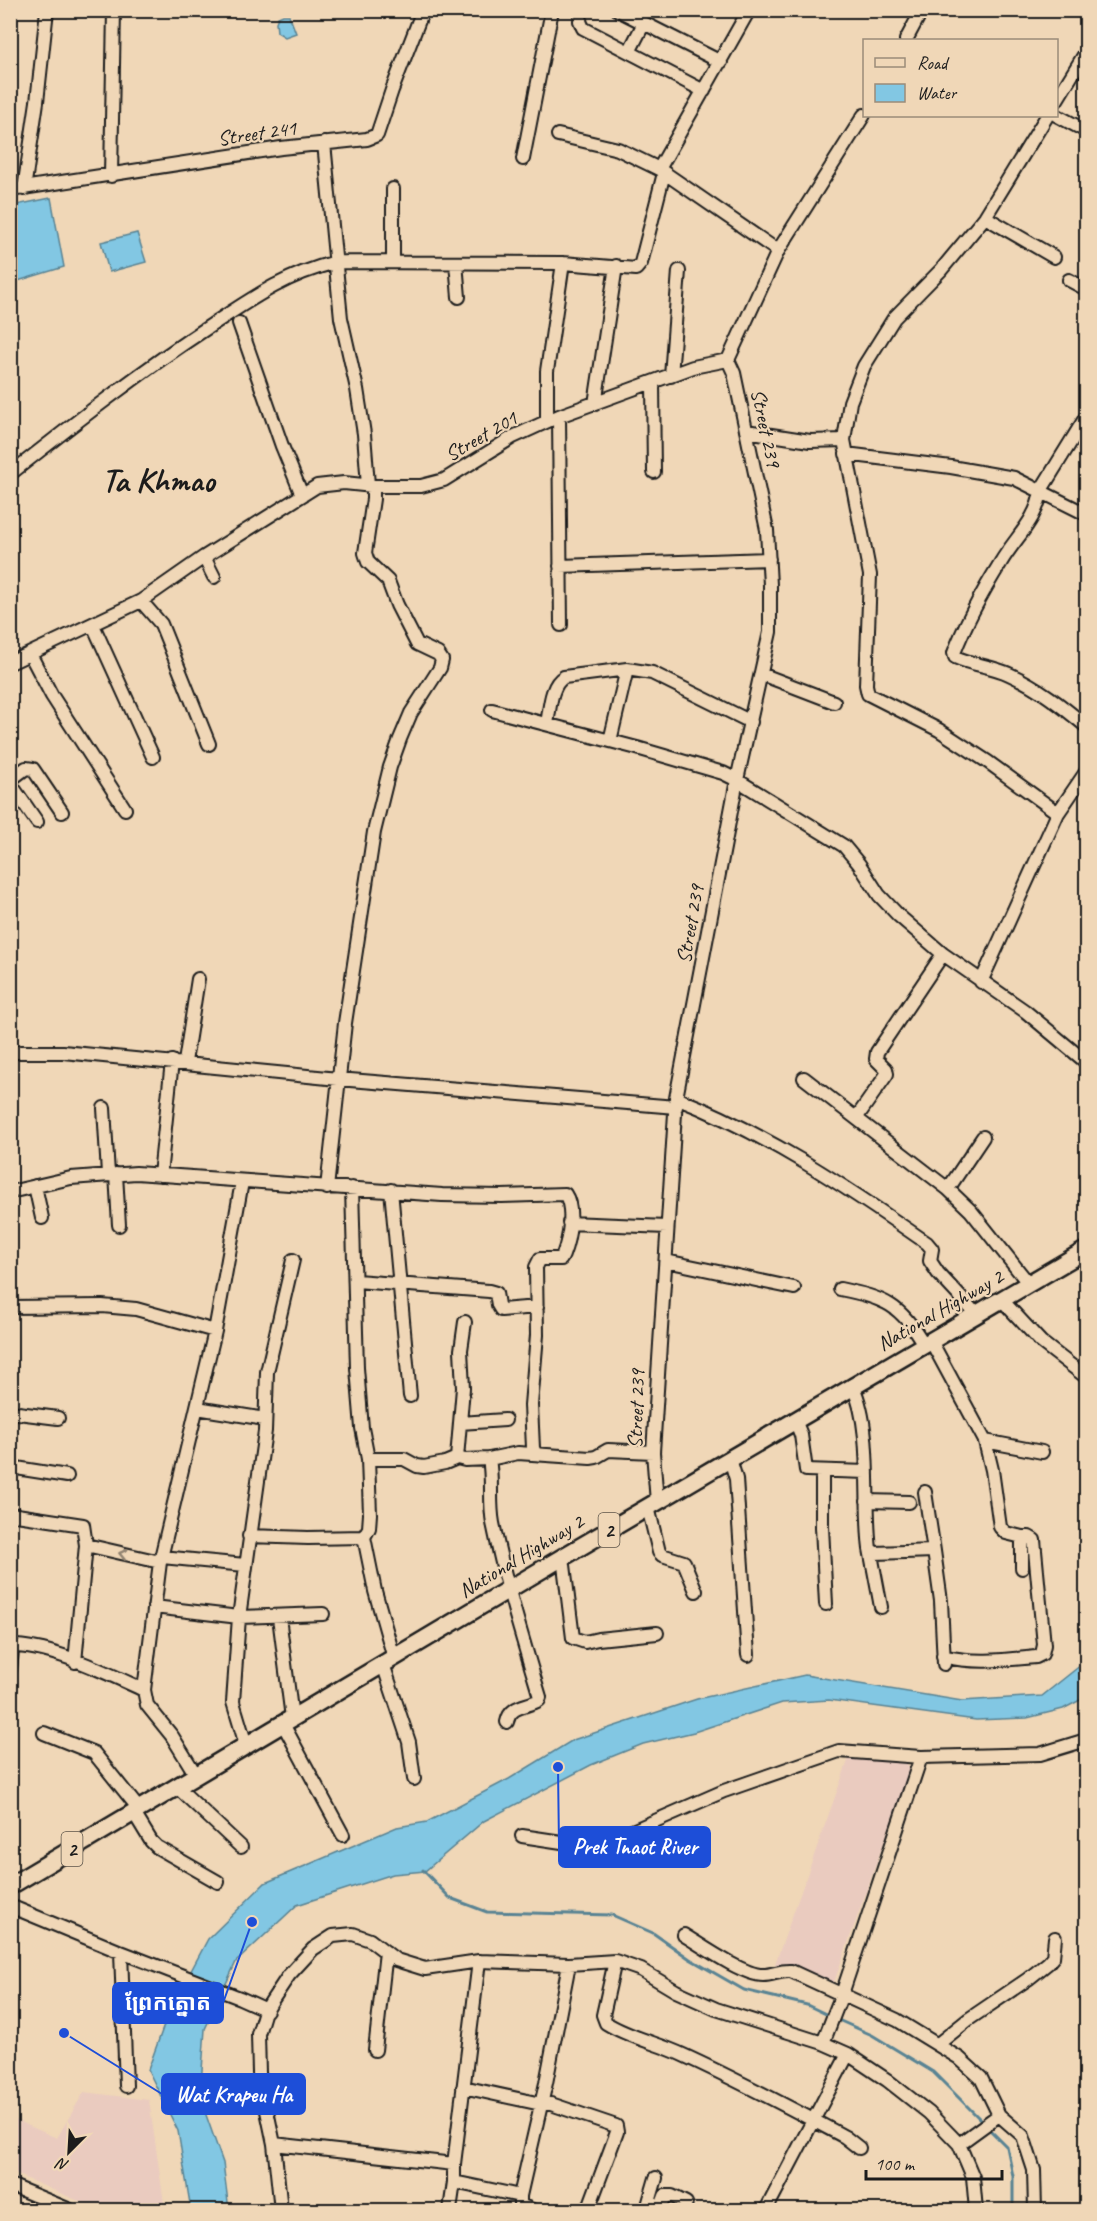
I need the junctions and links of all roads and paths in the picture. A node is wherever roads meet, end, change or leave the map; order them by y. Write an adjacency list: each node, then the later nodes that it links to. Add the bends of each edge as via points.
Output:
1 (47, 10): 25 (street)
2 (114, 10): 24 (street)
3 (423, 10): 21 (street, Street 241, via 377,135)
4 (552, 10): 22 (street)
5 (581, 10): 11 (street, via 582,28)
6 (618, 10): 9 (street)
7 (749, 10): 13 (street)
8 (922, 10): 10 (street)
9 (644, 23): 11 (street); 13 (street)
10 (907, 39)
11 (629, 52): 14 (street)
12 (1086, 52): 15 (street)
13 (722, 62): 14 (street)
14 (704, 91): 23 (street)
15 (1058, 98)
16 (1058, 116): 19 (street)
17 (863, 117): 29 (street)
18 (1046, 117): 28 (street)
19 (1086, 131)
20 (558, 135): 23 (street, via 618,149)
21 (324, 143): 24 (street, Street 241); 31 (street)
22 (523, 159)
23 (661, 171): 29 (street); 35 (street, via 639,268)
24 (111, 176): 25 (street, Street 241)
25 (24, 189): 27 (street, Street 241)
26 (393, 189): 32 (street)
27 (10, 190)
28 (985, 217): 30 (street); 48 (street, via 894,318 864,366 850,402)
29 (778, 251): 41 (street)
30 (1054, 257)
31 (336, 262): 32 (street); 51 (street, via 279,282 230,312 108,397); 52 (street, via 341,318 357,390)
32 (393, 262): 33 (street)
33 (456, 262): 34 (street); 39 (street)
34 (563, 263): 35 (street); 46 (street, via 547,371)
35 (616, 266): 44 (street)
36 (679, 272): 42 (street)
37 (1069, 280): 38 (street)
38 (1086, 289)
39 (459, 297)
40 (238, 323): 54 (street)
41 (728, 360): 42 (street, Street 201); 47 (street, Street 239)
42 (671, 376): 43 (street, Street 201)
43 (653, 382): 44 (street, Street 201); 50 (street)
44 (595, 404): 46 (street, Street 201)
45 (1086, 417): 53 (street)
46 (553, 419): 52 (street, Street 201, via 513,437 444,480 421,486); 58 (street)
47 (746, 431): 48 (street, via 810,441); 57 (street, Street 239, via 767,530)
48 (844, 440): 49 (street)
49 (846, 454): 53 (street, via 1014,478); 80 (street, via 870,575 868,694 939,730)
50 (654, 472)
51 (10, 474)
52 (370, 486): 54 (street, Street 201, via 317,486); 90 (street, via 373,499 368,562 388,580 417,644 442,660 411,713 390,767 368,864)
53 (1041, 490): 55 (street); 71 (street, via 1034,513 976,605 954,653 960,660 1010,674 1045,693)
54 (302, 495): 56 (street, Street 201)
55 (1086, 514)
56 (204, 557): 59 (street); 60 (street, Street 201)
57 (769, 559): 58 (street); 66 (street, Street 239, via 770,632)
58 (560, 566): 62 (street)
59 (214, 577)
60 (141, 601): 61 (street, Street 201); 73 (street, via 161,624)
61 (93, 625): 63 (street, Street 201); 74 (street)
62 (561, 625)
63 (30, 654): 64 (street, Street 201); 78 (street, via 52,696)
64 (12, 658)
65 (627, 669): 69 (street, via 652,673); 70 (street, via 558,681); 72 (street)
66 (761, 674): 67 (street); 69 (street, Street 239)
67 (834, 702)
68 (492, 710): 70 (street)
69 (751, 722): 76 (street, Street 239)
70 (548, 724): 72 (street)
71 (1086, 726)
72 (610, 741): 76 (street)
73 (209, 744)
74 (153, 757)
75 (1086, 772): 80 (street)
76 (737, 780): 82 (street, via 844,846 879,895); 91 (street, Street 239)
77 (10, 782): 79 (street, via 26,768 33,769); 81 (street)
78 (125, 809)
79 (62, 812)
80 (1058, 813): 84 (street)
81 (37, 822)
82 (943, 954): 84 (street); 93 (street, via 877,1052 876,1059 887,1074)
83 (198, 979): 87 (street)
84 (981, 982): 88 (street, via 1025,1011)
85 (10, 1052): 86 (street)
86 (172, 1061): 87 (street); 96 (street)
87 (185, 1062): 90 (street)
88 (1086, 1062)
89 (804, 1077): 93 (street)
90 (338, 1078): 91 (street); 99 (street)
91 (676, 1102): 107 (street, Street 239); 119 (street, via 759,1137 838,1183 927,1243 932,1249 930,1261 938,1274)
92 (104, 1108): 95 (street)
93 (857, 1117): 102 (street)
94 (983, 1137): 102 (street)
95 (112, 1174): 96 (street); 98 (street); 106 (street)
96 (160, 1175): 97 (street)
97 (242, 1182): 99 (street); 121 (street)
98 (35, 1186): 103 (street); 104 (street)
99 (327, 1188): 100 (street)
100 (352, 1188): 101 (street); 111 (street)
101 (392, 1190): 105 (street, via 489,1196 565,1194 570,1204); 112 (street)
102 (948, 1190): 113 (street, via 971,1211)
103 (10, 1192)
104 (42, 1218)
105 (569, 1223): 107 (street); 118 (street, via 561,1259 540,1259 537,1263)
106 (119, 1225)
107 (668, 1227): 110 (street, Street 239)
108 (1086, 1250): 113 (highway, National Highway 2 / 2)
109 (293, 1260): 129 (street, via 267,1372)
110 (666, 1261): 114 (street); 134 (street, Street 239)
111 (356, 1281): 112 (street); 137 (street, via 357,1368)
112 (400, 1284): 118 (street, via 494,1292 501,1310); 125 (street)
113 (1029, 1284): 116 (highway, National Highway 2 / 2)
114 (794, 1288)
115 (840, 1289): 122 (street, via 880,1298 896,1308)
116 (1001, 1299): 119 (highway, National Highway 2 / 2); 123 (street, via 1041,1342)
117 (10, 1307): 121 (street, via 136,1309)
118 (537, 1307): 136 (street, via 531,1405)
119 (976, 1314): 122 (highway, National Highway 2 / 2)
120 (465, 1322): 132 (street)
121 (215, 1331): 126 (street)
122 (928, 1343): 124 (highway, National Highway 2 / 2); 133 (street)
123 (1086, 1377)
124 (852, 1387): 131 (highway, National Highway 2 / 2); 143 (street, via 860,1402)
125 (410, 1396)
126 (197, 1408): 129 (street); 157 (street)
127 (10, 1412): 128 (street)
128 (58, 1418)
129 (265, 1419): 150 (street)
130 (505, 1420): 132 (street)
131 (795, 1420): 140 (highway, National Highway 2 / 2); 142 (street, via 806,1470)
132 (460, 1423): 138 (street)
133 (985, 1441): 135 (street); 152 (street, via 1000,1527)
134 (653, 1452): 136 (street, via 608,1450 590,1458); 148 (street, Street 239)
135 (1042, 1452)
136 (535, 1453): 139 (street)
137 (368, 1458): 138 (street, via 405,1459 424,1467); 151 (street, via 370,1514)
138 (457, 1458): 139 (street)
139 (489, 1459): 160 (street, via 492,1520)
140 (730, 1459): 148 (highway, National Highway 2 / 2); 169 (street, via 736,1479)
141 (10, 1467): 144 (street)
142 (822, 1472): 143 (street); 162 (street)
143 (867, 1472): 146 (street)
144 (67, 1476)
145 (925, 1492): 155 (street)
146 (867, 1501): 147 (street); 154 (street)
147 (909, 1502)
148 (652, 1505): 156 (highway, National Highway 2 / 2); 161 (street, Street 239, via 659,1552 684,1562)
149 (10, 1514): 153 (street, via 83,1525)
150 (249, 1536): 151 (street); 158 (street)
151 (364, 1536): 170 (street)
152 (1022, 1537): 155 (street, via 1034,1540 1044,1645 1042,1654 1036,1657 944,1660); 159 (street)
153 (86, 1545): 157 (street, one-way to 153); 171 (street)
154 (870, 1549): 155 (street, via 874,1553); 164 (street)
155 (934, 1551)
156 (562, 1557): 160 (highway, National Highway 2 / 2); 168 (street, via 573,1638 585,1642)
157 (161, 1560): 158 (street); 163 (street)
158 (245, 1565): 166 (street)
159 (1022, 1568)
160 (508, 1590): 170 (highway, National Highway 2 / 2); 175 (street, via 540,1697 515,1709)
161 (696, 1591)
162 (826, 1604)
163 (154, 1607): 166 (street); 173 (street)
164 (881, 1607)
165 (323, 1614): 167 (street)
166 (239, 1617): 167 (street); 178 (street, via 233,1702)
167 (279, 1617): 174 (street)
168 (657, 1633)
169 (748, 1655)
170 (388, 1661): 174 (highway, National Highway 2 / 2); 181 (street, via 409,1742)
171 (75, 1662): 172 (street, via 15,1646); 173 (street)
172 (10, 1670)
173 (144, 1690): 180 (street, via 147,1705 172,1736)
174 (287, 1721): 178 (highway, National Highway 2 / 2); 184 (street)
175 (507, 1722)
176 (44, 1733): 183 (street, via 94,1753)
177 (1086, 1740): 179 (street, via 1040,1754)
178 (246, 1745): 180 (highway, National Highway 2 / 2)
179 (921, 1757): 185 (street, via 838,1751 724,1791 616,1838 574,1844); 197 (street)
180 (195, 1775): 182 (highway, National Highway 2 / 2)
181 (414, 1779)
182 (177, 1787): 183 (highway, National Highway 2 / 2); 186 (street)
183 (136, 1811): 187 (street, via 157,1847); 188 (highway, National Highway 2 / 2)
184 (343, 1835)
185 (522, 1836)
186 (241, 1847)
187 (218, 1882)
188 (10, 1886)
189 (10, 1906): 192 (street)
190 (684, 1935): 197 (street, via 745,1971 764,1975 791,1971)
191 (1055, 1938): 200 (street, via 1053,1957 1048,1963)
192 (121, 1952): 198 (street); 203 (street)
193 (386, 1952): 194 (street, via 396,1960 425,1969); 198 (street, via 353,1934 333,1936 313,1949 289,1975); 201 (street)
194 (479, 1961): 196 (street); 204 (street)
195 (615, 1961): 196 (street); 199 (street, via 641,1970 716,2009); 207 (street, via 603,2015 606,2023 696,2061)
196 (569, 1964): 205 (street)
197 (842, 1994): 199 (street); 200 (street)
198 (267, 2010): 208 (street, via 258,2034 259,2073)
199 (823, 2043): 202 (street)
200 (938, 2044): 206 (street, via 981,2078)
201 (375, 2050)
202 (848, 2054): 207 (street); 209 (street, via 929,2113)
203 (126, 2086)
204 (463, 2087): 205 (street); 211 (street)
205 (541, 2104): 215 (street); 223 (street, via 616,2126)
206 (999, 2115): 209 (street); 226 (street, via 1023,2136 1034,2170)
207 (814, 2121): 210 (street); 224 (street)
208 (274, 2144): 211 (street); 220 (street)
209 (959, 2144): 225 (street, via 973,2177)
210 (859, 2148)
211 (454, 2164): 213 (street)
212 (656, 2178): 218 (street)
213 (454, 2182): 215 (street); 221 (street)
214 (10, 2185): 217 (street)
215 (520, 2196): 222 (street, via 520,2205)
216 (686, 2203): 218 (street, via 665,2196 662,2204)
217 (53, 2207): 219 (street)
218 (647, 2210)
219 (70, 2211)
220 (280, 2211)
221 (450, 2211)
222 (532, 2211)
223 (588, 2211)
224 (766, 2211)
225 (976, 2211)
226 (1035, 2211)

